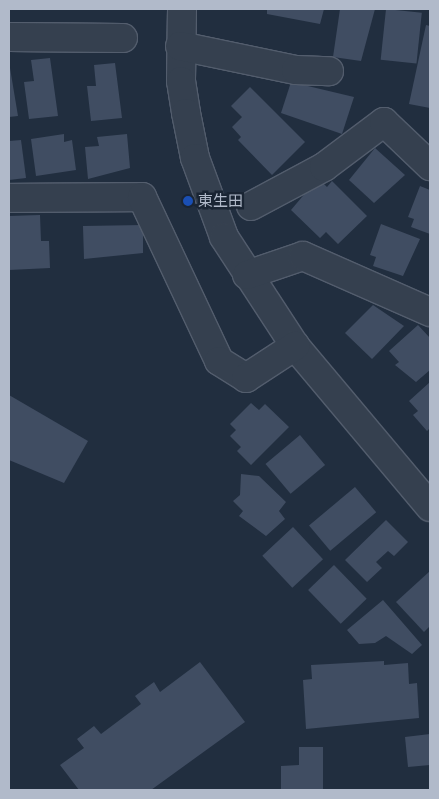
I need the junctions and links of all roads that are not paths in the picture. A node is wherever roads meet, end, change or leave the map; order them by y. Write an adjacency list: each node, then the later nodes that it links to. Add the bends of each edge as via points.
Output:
1 (182, 9): 4 (street)
2 (9, 37): 3 (street)
3 (123, 38)
4 (180, 46): 5 (street, via 296,70); 9 (street, via 181,81 196,158 211,208)
5 (329, 72)
6 (430, 166): 8 (street, via 384,122 324,167)
7 (9, 198): 11 (street, via 142,197 219,361 246,378)
8 (251, 206)
9 (246, 275): 10 (street, via 303,256); 11 (street)
10 (430, 312)
11 (295, 346): 12 (street)
12 (430, 507)

